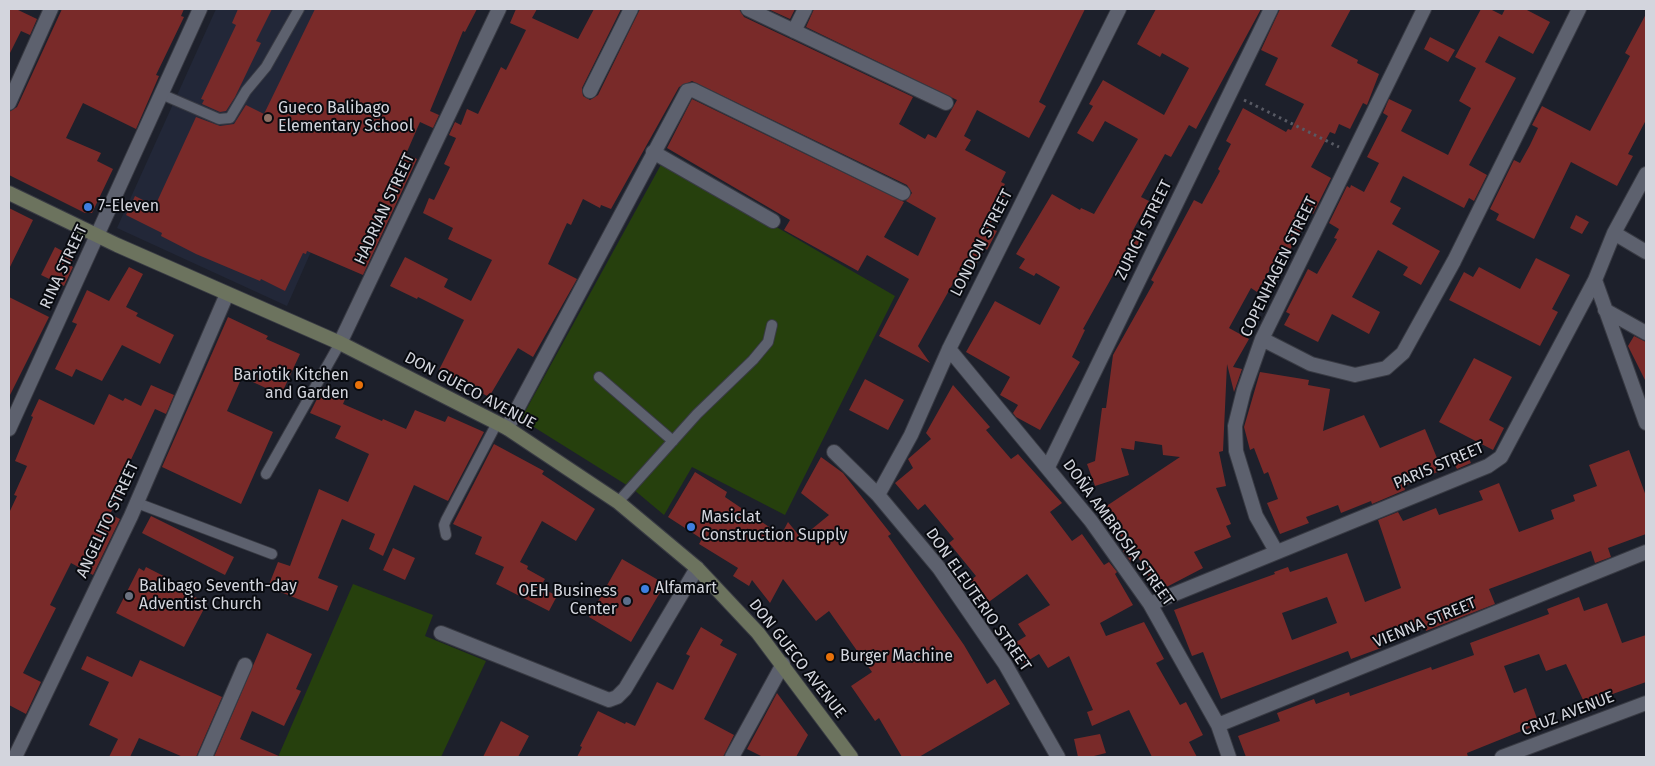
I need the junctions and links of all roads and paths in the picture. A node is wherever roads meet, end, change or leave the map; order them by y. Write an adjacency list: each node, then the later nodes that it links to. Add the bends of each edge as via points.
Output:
1 (51, 9): 16 (street)
2 (200, 9): 15 (street, RINA STREET)
3 (299, 9): 15 (lane, via 266,67 230,118 219,119)
4 (499, 9): 33 (street, HADRIAN STREET)
5 (631, 9): 13 (street)
6 (748, 9): 12 (street)
7 (805, 9): 12 (street)
8 (1119, 9): 34 (street, LONDON STREET)
9 (1271, 9): 14 (street, ZURICH STREET)
10 (1424, 9): 19 (street, COPENHAGEN STREET)
11 (1579, 9): 32 (street, via 1454,261 1403,353 1386,368 1355,375 1311,364)
12 (794, 31): 17 (street)
13 (590, 91)
14 (1231, 92): 19 (path); 41 (street, ZURICH STREET)
15 (161, 94): 25 (street, RINA STREET)
16 (9, 103)
17 (946, 103)
18 (653, 152): 22 (street, via 683,95 692,90); 23 (street); 37 (street)
19 (1353, 154): 32 (street, COPENHAGEN STREET)
20 (1646, 174): 24 (street, PARIS STREET)
21 (9, 193): 25 (main road, DON GUECO AVENUE)
22 (903, 193)
23 (772, 221)
24 (1614, 233): 26 (street); 27 (street, PARIS STREET)
25 (97, 235): 28 (main road, DON GUECO AVENUE); 38 (street, RINA STREET)
26 (1646, 252)
27 (1595, 280): 29 (street); 47 (street, PARIS STREET, via 1501,457 1488,466)
28 (227, 294): 33 (main road, DON GUECO AVENUE); 45 (street, ANGELITO STREET)
29 (1605, 310): 31 (street); 36 (street)
30 (772, 325): 39 (lane, via 768,342 753,360)
31 (1646, 333)
32 (1262, 339): 47 (street, COPENHAGEN STREET, via 1235,426 1236,451 1256,516)
33 (340, 343): 37 (main road, DON GUECO AVENUE); 42 (lane)
34 (949, 349): 41 (street, DOÑA AMBROSIA STREET); 43 (street, LONDON STREET, via 911,434)
35 (599, 377): 39 (lane)
36 (1646, 424)
37 (502, 426): 44 (main road, DON GUECO AVENUE); 46 (lane, via 446,520)
38 (9, 429)
39 (672, 441): 44 (lane)
40 (834, 452): 43 (street, DON ELEUTERIO STREET)
41 (1048, 467): 51 (street, DOÑA AMBROSIA STREET)
42 (266, 474)
43 (878, 495): 61 (street, DON ELEUTERIO STREET, via 939,568 1005,664)
44 (618, 502): 50 (main road, DON GUECO AVENUE)
45 (137, 503): 49 (lane); 57 (street, ANGELITO STREET)
46 (446, 535)
47 (1276, 551): 51 (street, PARIS STREET)
48 (1646, 552): 56 (street, VIENNA STREET)
49 (272, 554)
50 (696, 568): 52 (street, via 625,689 609,700); 53 (main road, DON GUECO AVENUE)
51 (1150, 604): 56 (street, DOÑA AMBROSIA STREET)
52 (441, 633)
53 (783, 664): 59 (street); 60 (main road, DON GUECO AVENUE)
54 (245, 665): 58 (street)
55 (1646, 702): 63 (street, CRUZ AVENUE)
56 (1218, 726): 62 (street, DOÑA AMBROSIA STREET)
57 (15, 757)
58 (205, 757)
59 (732, 757)
60 (851, 757)
61 (1058, 757)
62 (1229, 757)
63 (1502, 757)

